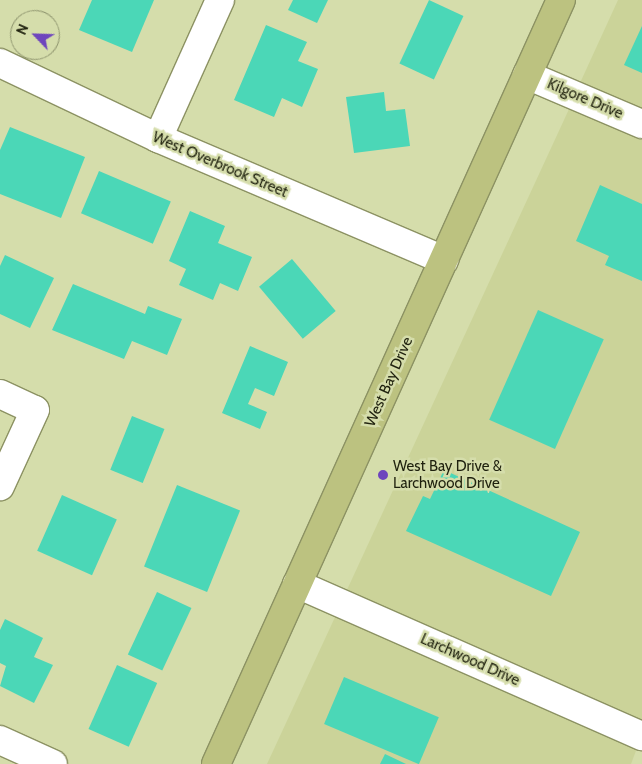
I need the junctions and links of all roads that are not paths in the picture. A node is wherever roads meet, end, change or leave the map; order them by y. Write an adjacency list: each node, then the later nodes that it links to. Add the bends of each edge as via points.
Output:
1 (220, 0): 6 (street)
2 (561, 0): 4 (main road, West Bay Drive)
3 (0, 63): 6 (street, West Overbrook Street)
4 (527, 75): 5 (street, Kilgore Drive); 7 (main road, West Bay Drive)
5 (642, 124)
6 (158, 138): 7 (street, West Overbrook Street)
7 (444, 260): 10 (main road, West Bay Drive)
8 (0, 394): 9 (street, via 35,410)
9 (0, 486)
10 (298, 584): 11 (street, Larchwood Drive); 14 (main road, West Bay Drive)
11 (642, 736)
12 (0, 740): 13 (street)
13 (53, 764)
14 (216, 764)

